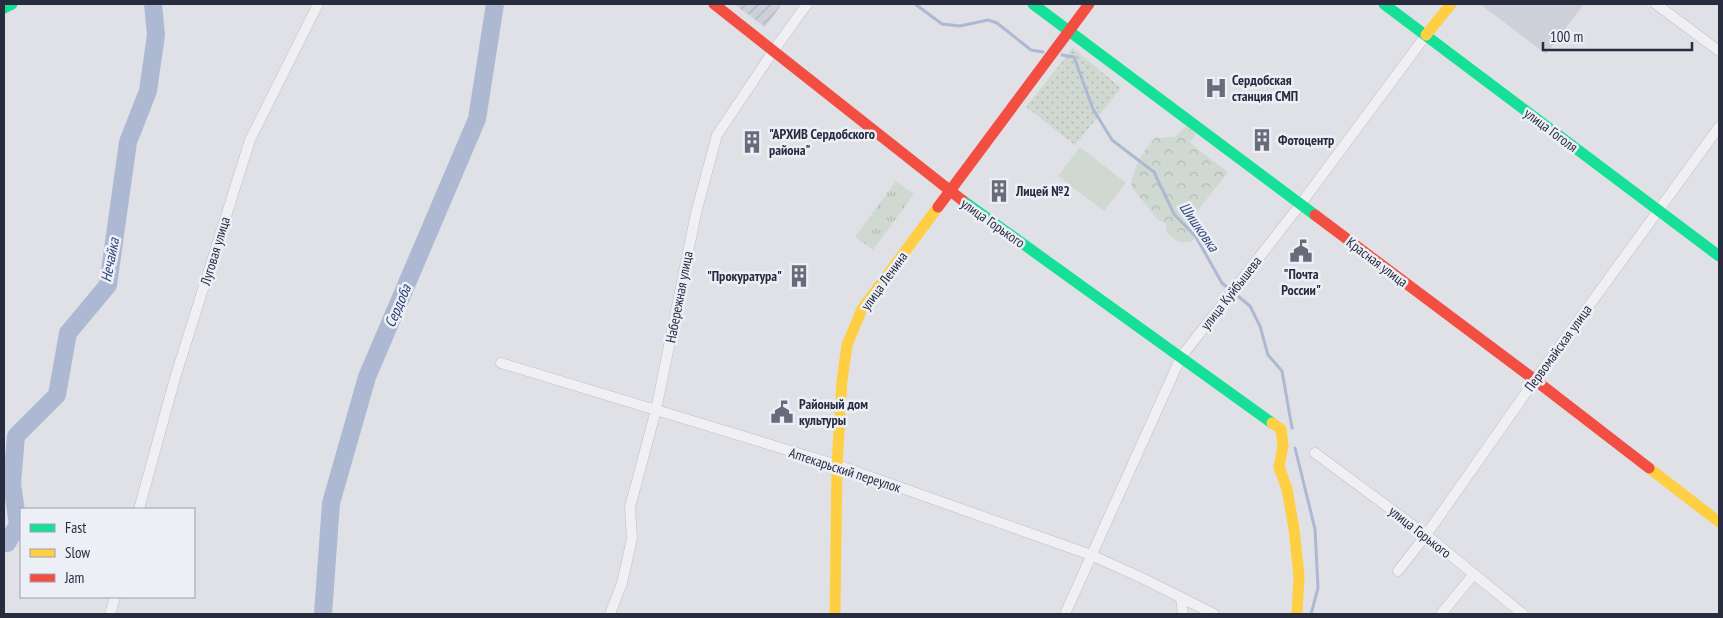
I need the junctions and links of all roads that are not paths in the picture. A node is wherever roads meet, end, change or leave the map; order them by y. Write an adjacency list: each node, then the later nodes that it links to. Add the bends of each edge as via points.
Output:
1 (12, 4): 10 (main road)
2 (318, 4): 26 (street, Луговая улица, via 250,140 175,378)
3 (714, 4): 13 (main road, улица Горького)
4 (807, 4): 13 (street, Набережная улица)
5 (1033, 4): 11 (main road, Красная улица)
6 (1089, 4): 11 (main road, улица Ленина)
7 (1384, 4): 12 (main road, улица Гоголя)
8 (1451, 4): 12 (main road, улица Куйбышева)
9 (1656, 4): 14 (street)
10 (4, 8)
11 (1070, 30): 16 (main road, улица Ленина); 17 (main road, Красная улица)
12 (1426, 35): 17 (street, улица Куйбышева); 18 (main road, улица Гоголя)
13 (774, 50): 16 (main road, улица Горького); 23 (street, Набережная улица, via 717,135 696,213)
14 (1719, 51)
15 (1719, 127): 18 (street, Первомайская улица)
16 (950, 192): 20 (main road, улица Горького); 25 (main road, улица Ленина, via 862,309 847,345)
17 (1300, 204): 20 (street, улица Куйбышева); 22 (main road, Красная улица)
18 (1658, 210): 19 (main road, улица Гоголя); 22 (street, Первомайская улица)
19 (1719, 256)
20 (1182, 357): 29 (street, улица Куйбышева); 40 (main road, улица Горького, via 1281,429 1283,446 1279,467 1287,488 1294,529 1299,576)
21 (501, 363): 23 (street, Аптекарьский переулок)
22 (1535, 380): 27 (main road, Красная улица); 28 (street, Первомайская улица)
23 (656, 410): 25 (street, Аптекарьский переулок); 35 (street, Набережная улица, via 630,507 632,539 622,584)
24 (1315, 453): 28 (street, улица Горького)
25 (837, 465): 29 (street, Аптекарьский переулок); 36 (main road, улица Ленина)
26 (139, 508)
27 (1719, 522)
28 (1426, 536): 30 (street, Первомайская улица); 31 (street, улица Горького)
29 (1091, 555): 32 (street, Аптекарьский переулок); 37 (street, улица Куйбышева)
30 (1398, 571)
31 (1474, 574): 41 (street); 42 (street, улица Горького)
32 (1181, 597): 38 (street); 39 (street, Аптекарьский переулок)
33 (115, 598): 34 (street)
34 (110, 614)
35 (610, 614)
36 (835, 614)
37 (1065, 614)
38 (1183, 614)
39 (1214, 614)
40 (1297, 614)
41 (1441, 614)
42 (1522, 614)

